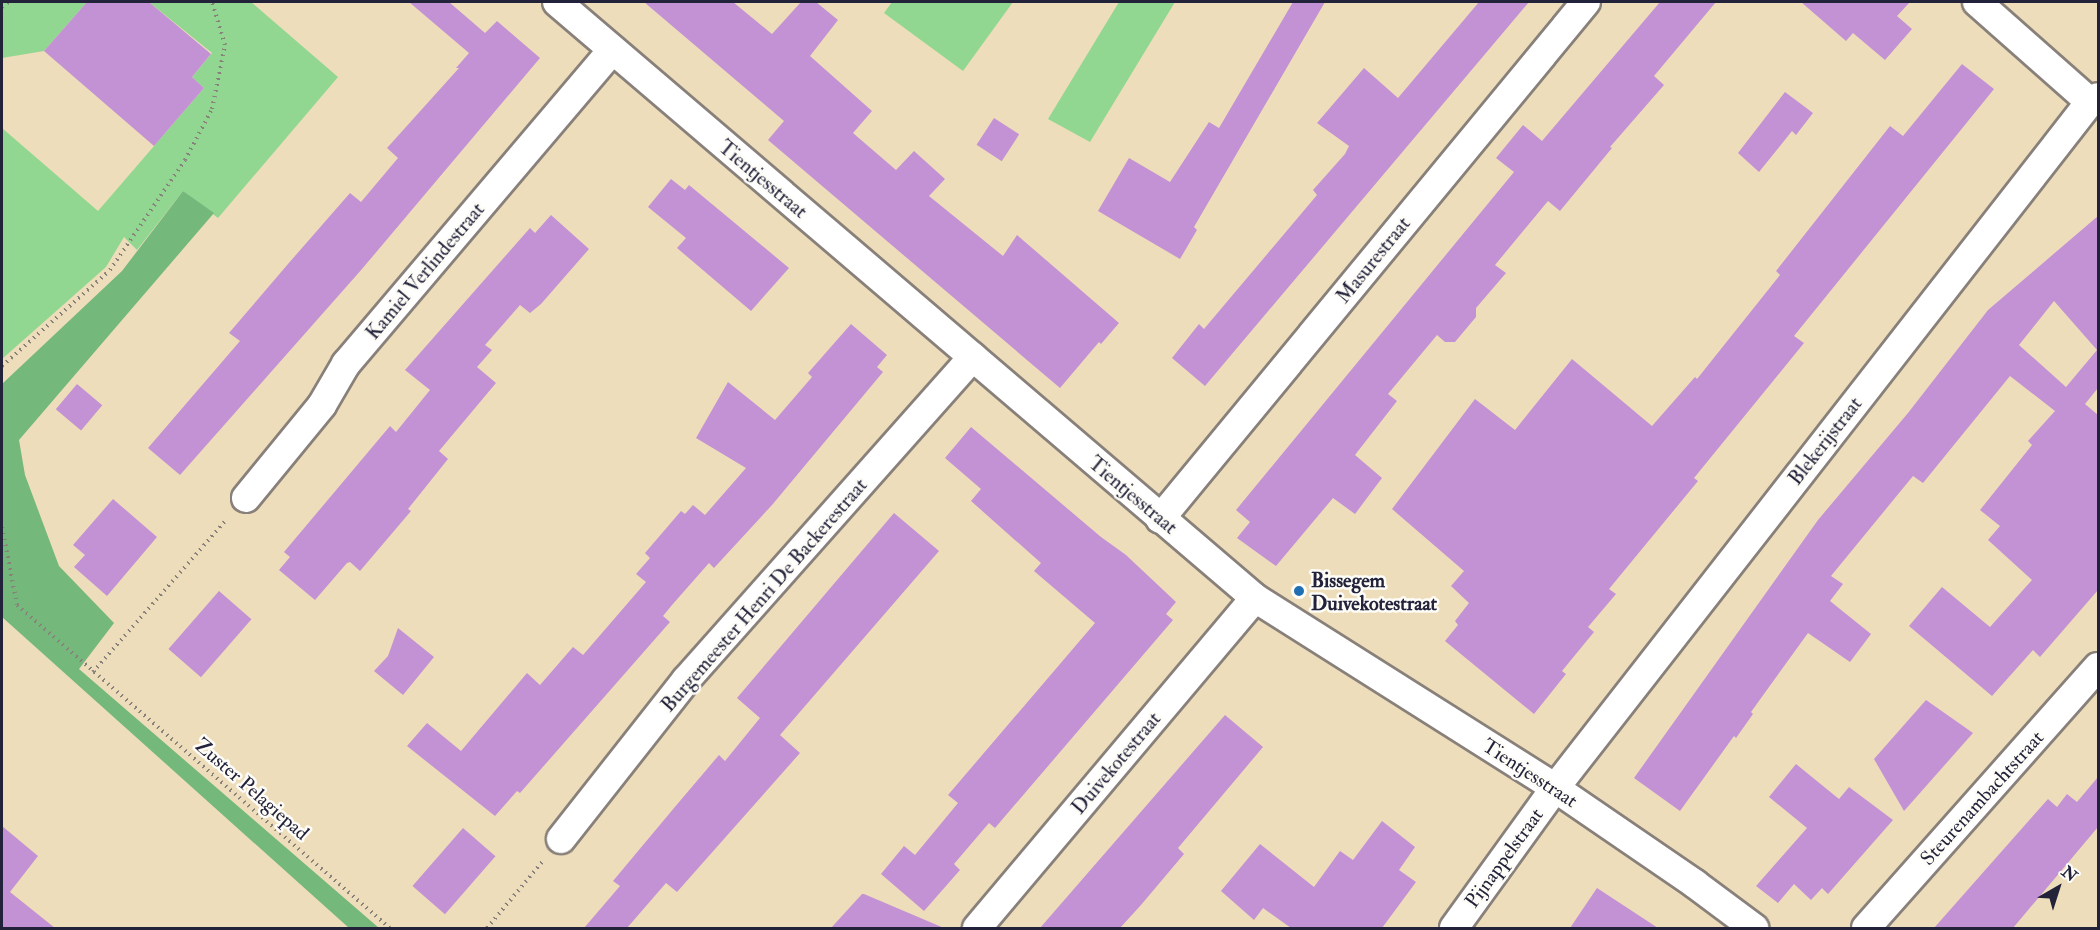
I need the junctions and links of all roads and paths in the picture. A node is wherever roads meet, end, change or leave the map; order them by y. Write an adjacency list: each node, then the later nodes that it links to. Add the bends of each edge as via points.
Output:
1 (9, 2): 6 (path)
2 (212, 2): 10 (path, via 225,45 212,109 185,160 110,270)
3 (557, 2): 7 (street, Tientjesstraat)
4 (1586, 2): 12 (street, Masurestraat)
5 (1977, 2): 8 (street)
6 (2, 7)
7 (612, 50): 9 (street, Tientjesstraat); 11 (street, Kamiel Verlindestraat, via 346,364 322,405)
8 (2094, 99): 17 (street, Blekerijstraat)
9 (973, 357): 12 (street, Tientjesstraat); 18 (street, Burgemeester Henri De Backerestraat, via 686,680)
10 (2, 366)
11 (246, 498): 16 (path)
12 (1160, 519): 14 (street, Tientjesstraat)
13 (2, 527): 16 (path, Zuster Pelagiepad, via 17,605)
14 (1255, 598): 17 (street, Tientjesstraat); 21 (street, Duivekotestraat)
15 (2098, 667): 24 (street, Steurenambachtstraat)
16 (93, 672): 19 (path, Zuster Pelagiepad)
17 (1555, 788): 22 (street, Pijnappelstraat); 23 (street, Tientjesstraat)
18 (561, 839): 20 (path)
19 (390, 928)
20 (487, 928)
21 (977, 928)
22 (1454, 928)
23 (1754, 928)
24 (1866, 928)

